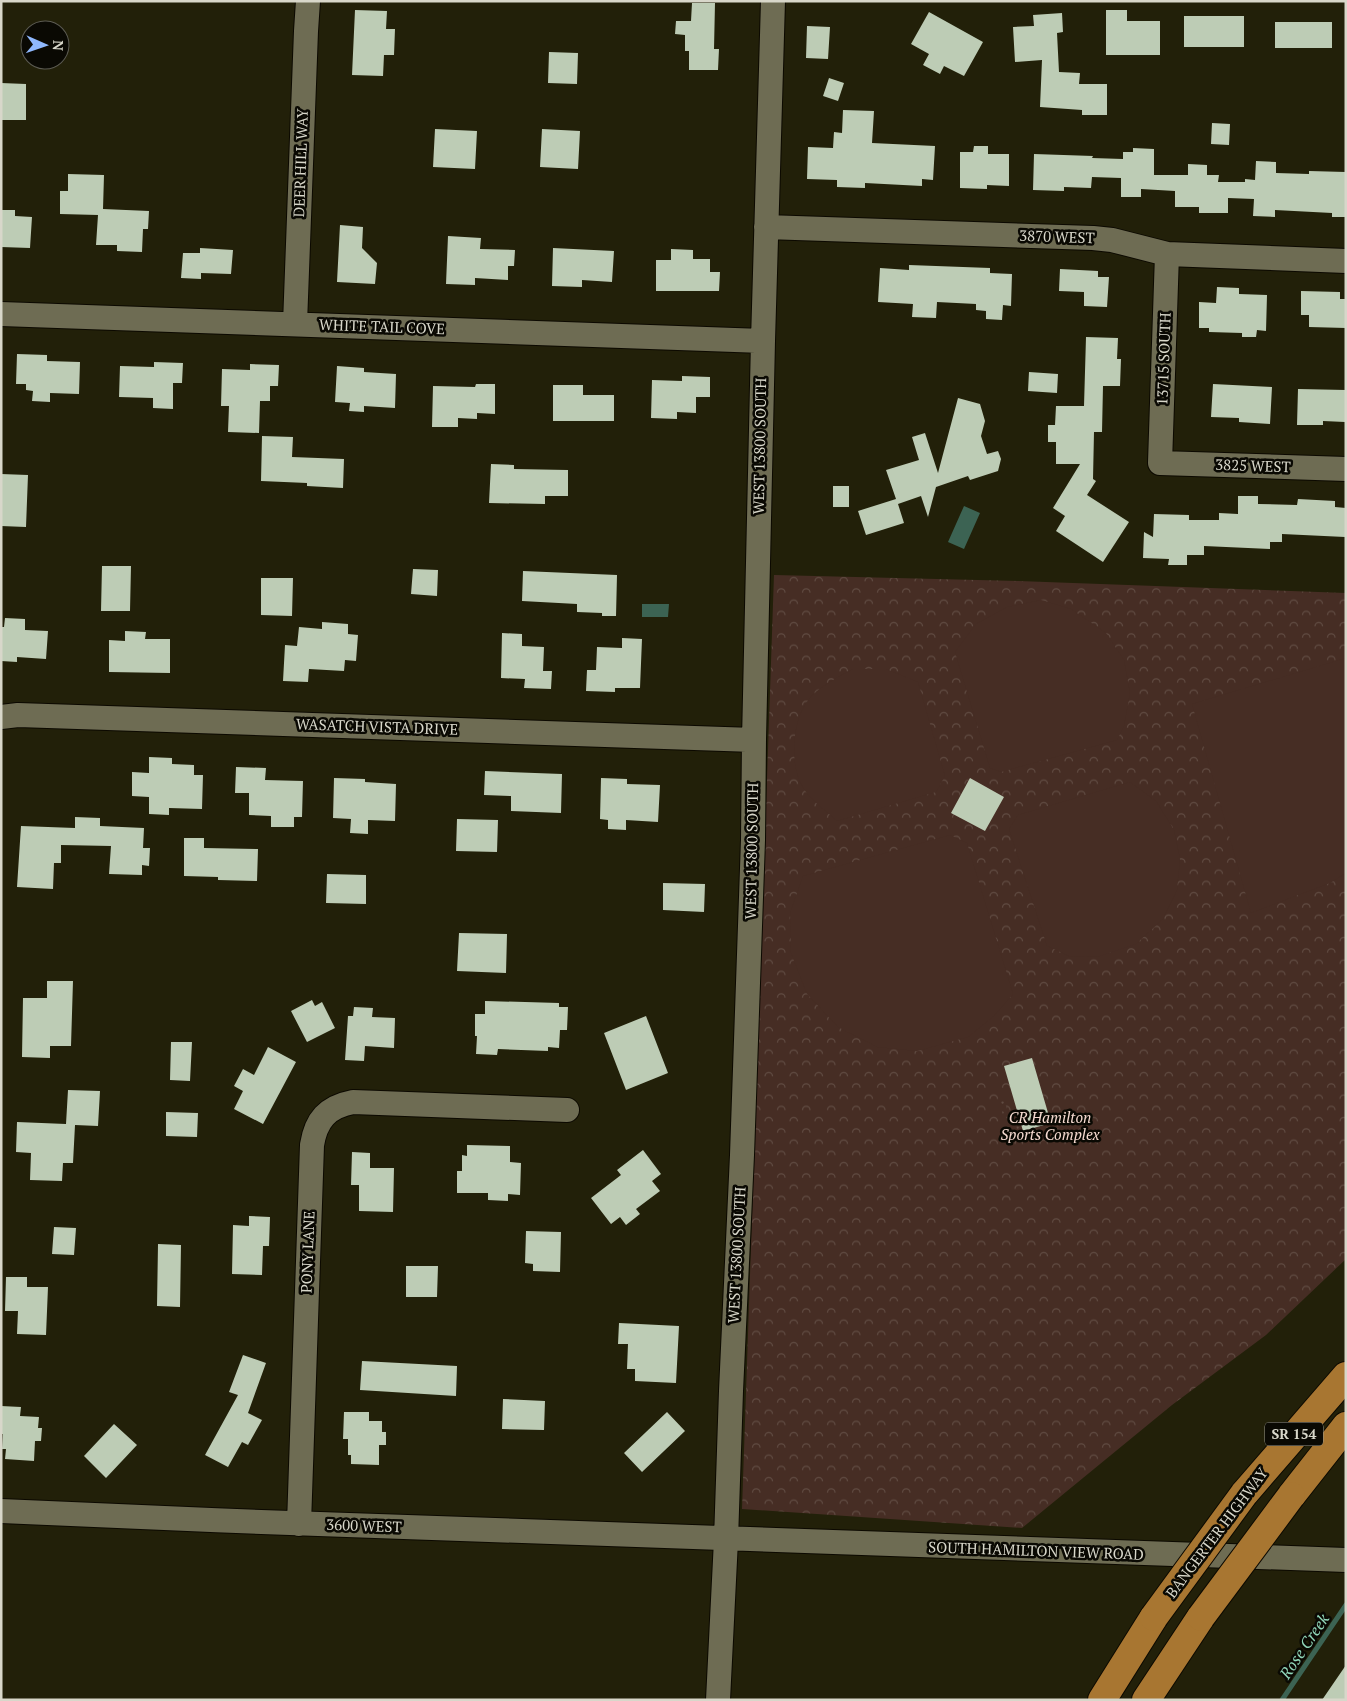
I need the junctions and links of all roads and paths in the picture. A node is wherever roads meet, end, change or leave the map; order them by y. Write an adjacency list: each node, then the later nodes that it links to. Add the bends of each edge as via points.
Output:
1 (308, 1): 7 (street, DEER HILL WAY)
2 (773, 1): 3 (street, WEST 13800 SOUTH)
3 (766, 228): 4 (street, 3870 WEST, via 1093,238); 8 (street, WEST 13800 SOUTH)
4 (1167, 254): 5 (street, 3870 WEST); 9 (street, 13715 SOUTH)
5 (1346, 261)
6 (1, 314): 7 (street, WHITE TAIL COVE)
7 (295, 324): 8 (street, WHITE TAIL COVE)
8 (763, 340): 12 (street, WEST 13800 SOUTH)
9 (1160, 463): 10 (street, 3825 WEST)
10 (1346, 469)
11 (1, 717): 12 (street, WASATCH VISTA DRIVE, via 18,715)
12 (754, 740): 18 (street, WEST 13800 SOUTH)
13 (567, 1110): 17 (street, PONY LANE, via 353,1102 334,1108 318,1124 312,1145)
14 (1346, 1376): 21 (highway, BANGERTER HIGHWAY / SR 154, bridge, via 1244,1494 1154,1617)
15 (1346, 1426): 22 (highway, SR 154, bridge, via 1201,1618)
16 (1, 1511): 17 (street, 3600 WEST)
17 (299, 1524): 18 (street, 3600 WEST)
18 (726, 1540): 19 (street, SOUTH HAMILTON VIEW ROAD); 20 (street, WEST 13800 SOUTH)
19 (1346, 1560)
20 (718, 1700)
21 (1102, 1700)
22 (1146, 1700)

